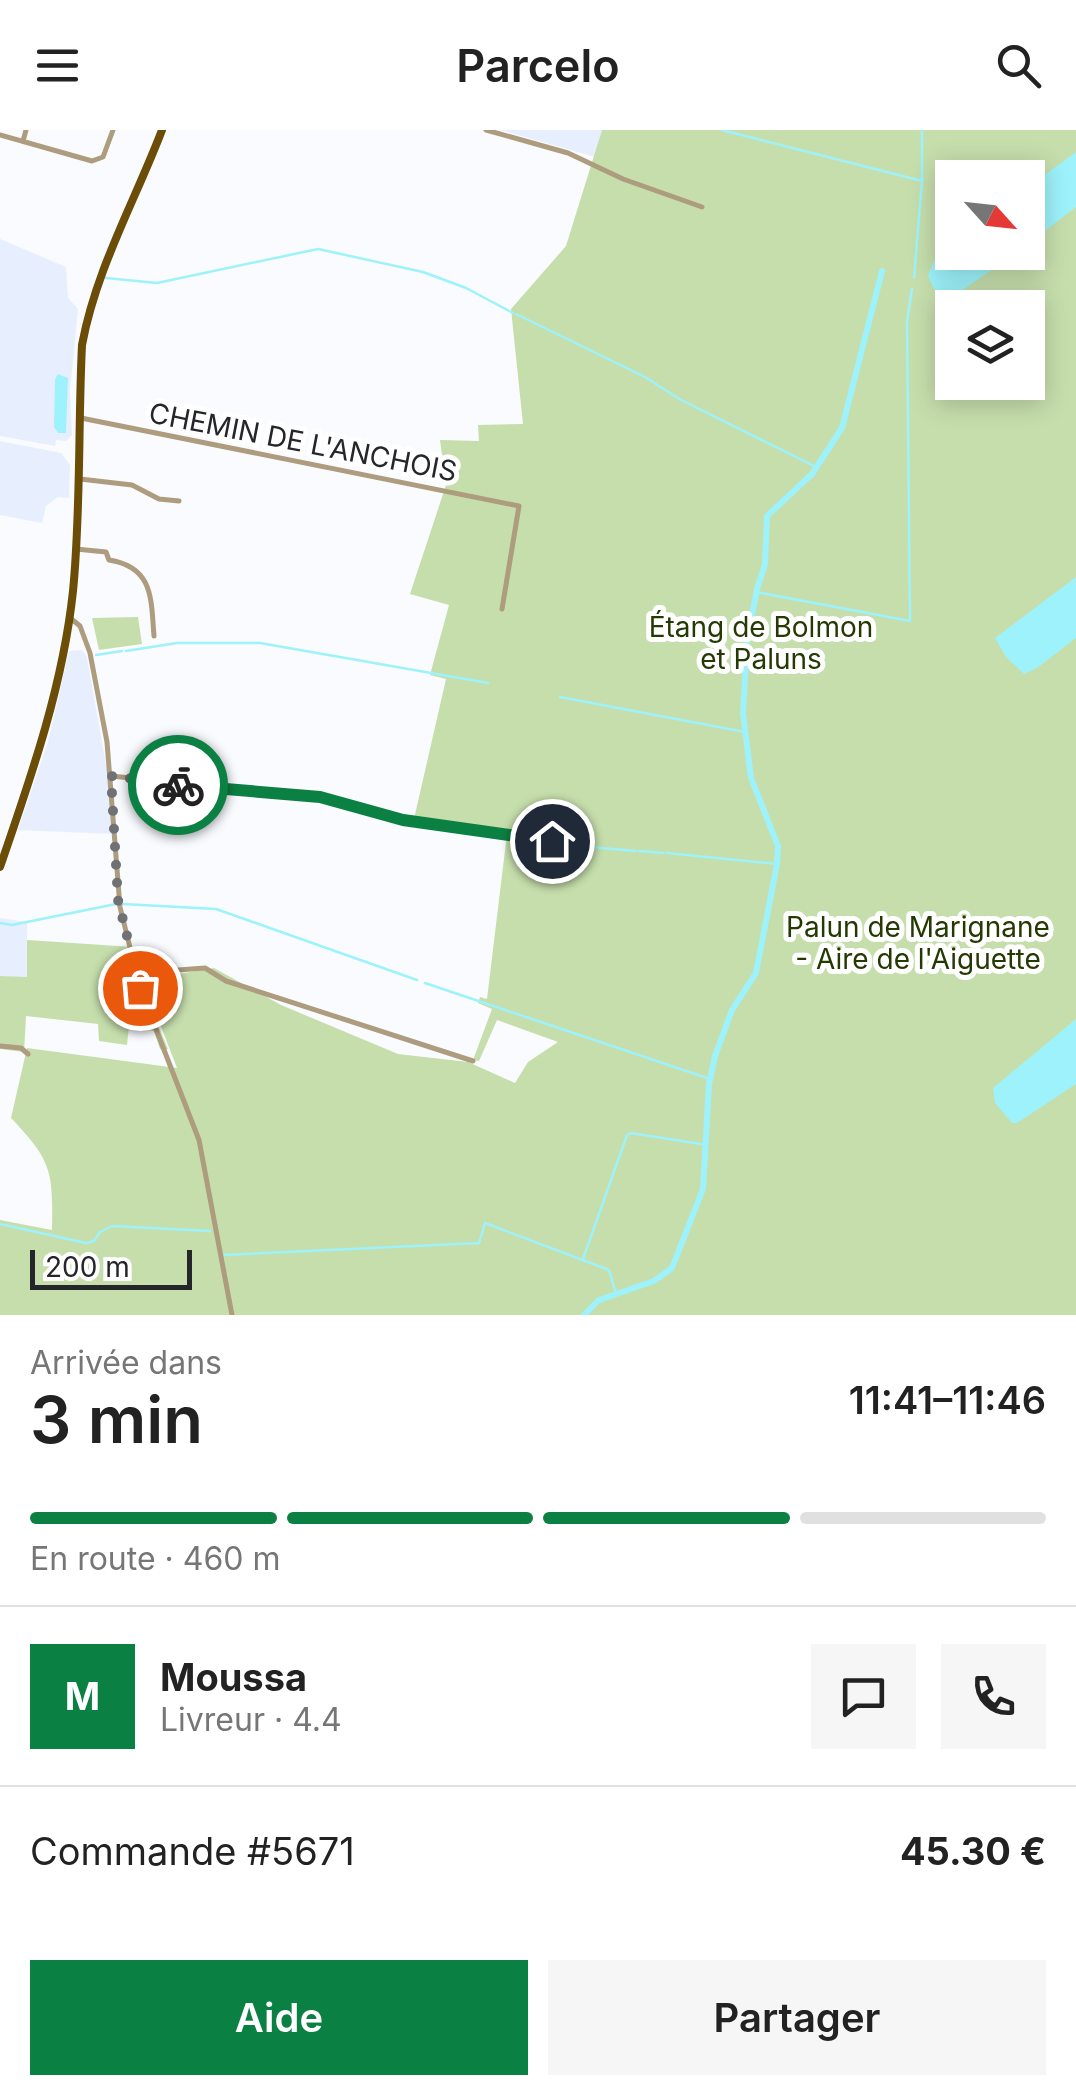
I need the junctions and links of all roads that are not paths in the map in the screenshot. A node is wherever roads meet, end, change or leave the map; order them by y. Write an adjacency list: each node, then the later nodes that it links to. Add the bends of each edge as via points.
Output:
1 (26, 130): 6 (street)
2 (113, 130): 6 (street, via 103,157 92,161)
3 (162, 130): 8 (main road, via 94,294 82,345)
4 (486, 130): 7 (street, via 568,152)
5 (0, 135): 6 (street)
6 (23, 141)
7 (702, 207)
8 (78, 417): 9 (main road); 12 (street, CHEMIN DE L'ANCHOIS, via 519,506)
9 (77, 479): 10 (street, via 132,484 158,499); 11 (main road)
10 (180, 501)
11 (76, 549): 13 (main road); 14 (street, via 106,552 109,560 141,575 149,588)
12 (502, 610)
13 (70, 617): 15 (street, via 90,653); 17 (main road, via 42,740)
14 (154, 636)
15 (111, 776): 16 (street, via 320,797 403,820); 18 (street, via 118,900)
16 (552, 841)
17 (0, 866)
18 (137, 973): 21 (street, via 208,969 226,981); 22 (street, via 199,1140)
19 (0, 1046): 20 (street)
20 (28, 1054)
21 (473, 1061)
22 (231, 1314)

